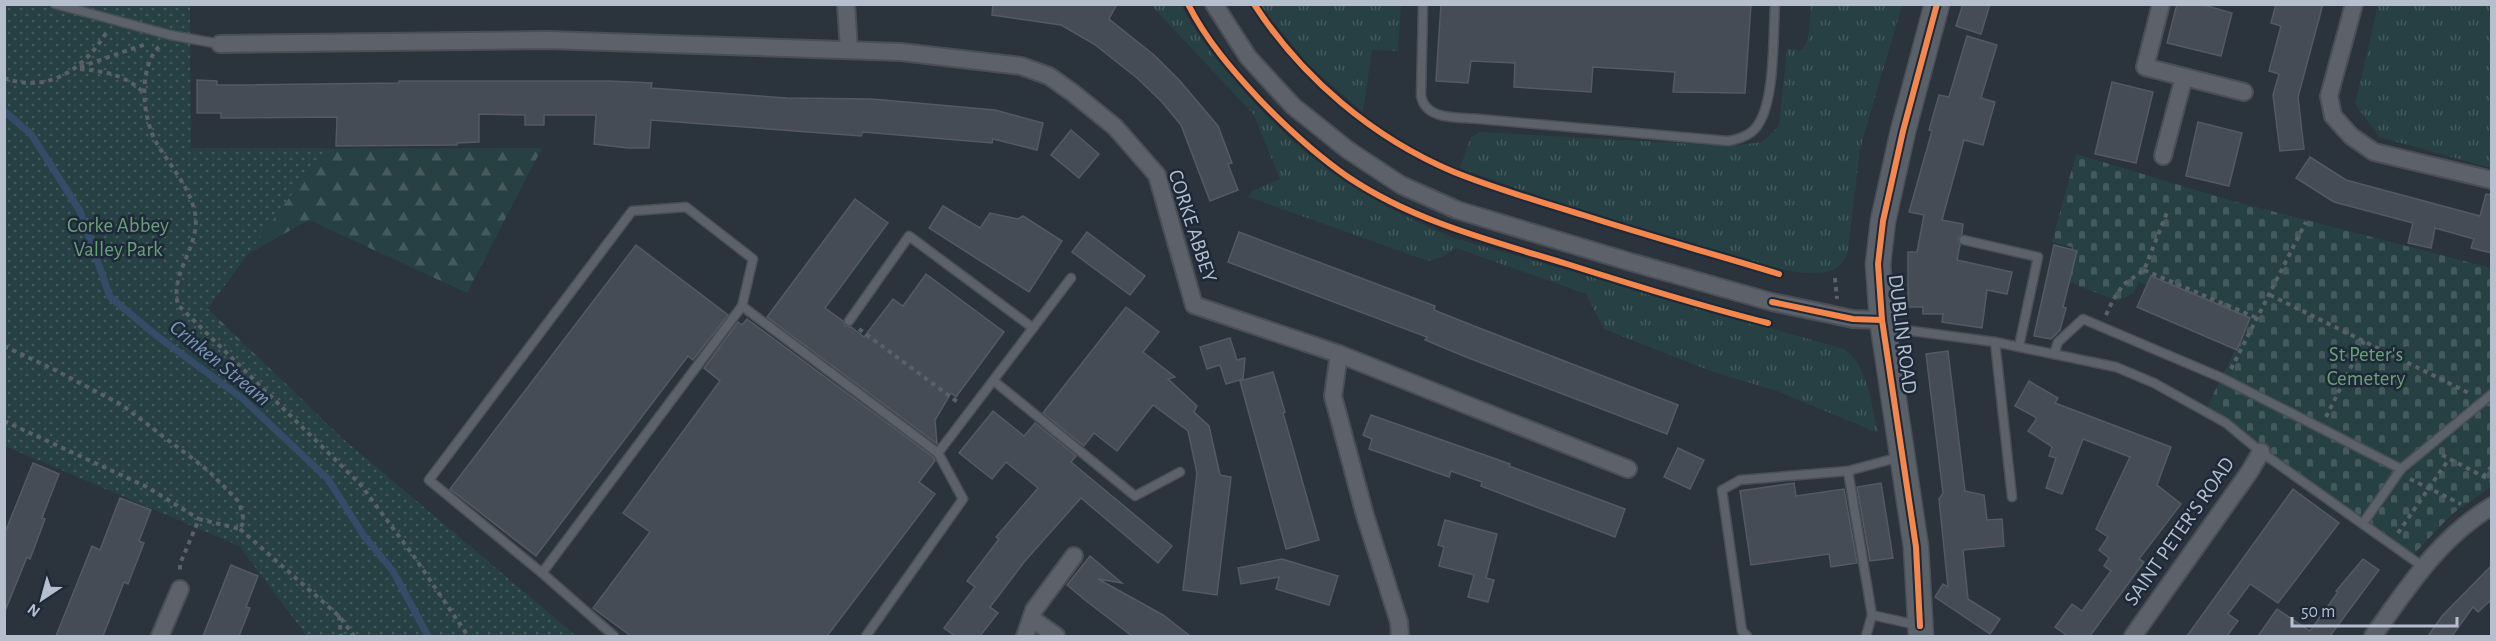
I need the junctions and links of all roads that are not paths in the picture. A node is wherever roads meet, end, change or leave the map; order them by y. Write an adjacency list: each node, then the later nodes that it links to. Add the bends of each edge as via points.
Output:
1 (55, 4): 9 (lane, via 170,35)
2 (846, 4): 10 (street)
3 (1214, 4): 20 (street, via 1248,57 1293,106 1348,150 1401,185 1457,210 1627,261 1772,302)
4 (1423, 4): 5 (lane, via 1421,96 1429,112 1479,120 1728,141 1754,130 1765,110)
5 (1775, 4)
6 (1937, 4): 20 (main road, DUBLIN ROAD, via 1883,221 1878,264)
7 (2162, 4): 11 (street, via 2145,67)
8 (2354, 4): 14 (street, via 2329,96 2333,116 2351,136 2374,152)
9 (220, 44): 10 (street, CORKE ABBEY, via 548,40)
10 (849, 50): 23 (street, CORKE ABBEY, via 1021,66 1058,81 1115,126 1157,175 1194,305)
11 (2184, 77): 12 (street); 13 (street)
12 (2244, 92)
13 (2163, 156)
14 (2492, 180)
15 (1964, 240): 22 (lane, via 2038,257)
16 (1071, 278): 19 (lane)
17 (742, 306): 28 (lane); 39 (lane); 39 (lane, via 753,259 686,207 632,211 429,480)
18 (849, 321): 19 (lane, via 909,236)
19 (1033, 328): 25 (lane)
20 (1884, 328): 21 (lane); 29 (main road, DUBLIN ROAD)
21 (1995, 342): 22 (lane); 34 (lane)
22 (2019, 346): 24 (lane)
23 (1339, 354): 30 (street, CORKE ABBEY); 49 (street, via 1334,396 1365,515 1400,622)
24 (2054, 354): 27 (lane, via 2116,367 2154,383 2226,423); 32 (lane, via 2058,342 2083,319 2226,380)
25 (994, 381): 28 (lane); 33 (lane, via 1135,496)
26 (2492, 394): 32 (lane)
27 (2261, 452): 38 (lane); 52 (street, SAINT PETER'S ROAD)
28 (938, 453): 46 (lane, via 963,499)
29 (1903, 456): 31 (lane); 43 (main road, DUBLIN ROAD, via 1916,547)
30 (1628, 469)
31 (1848, 471): 41 (lane); 50 (lane, via 1740,480 1722,490 1742,631)
32 (2400, 471): 36 (lane)
33 (1180, 472)
34 (2013, 497)
35 (2492, 506): 38 (street, via 2452,534)
36 (2366, 519)
37 (1074, 556): 42 (street, via 1034,610)
38 (2422, 566): 53 (street)
39 (542, 573): 45 (lane)
40 (180, 589): 44 (street)
41 (1872, 615): 43 (lane); 51 (lane)
42 (1032, 619): 47 (street); 48 (street)
43 (1920, 631)
44 (160, 636)
45 (614, 636)
46 (866, 636)
47 (1025, 636)
48 (1056, 636)
49 (1400, 636)
50 (1747, 636)
51 (1866, 636)
52 (2133, 636)
53 (2373, 636)

